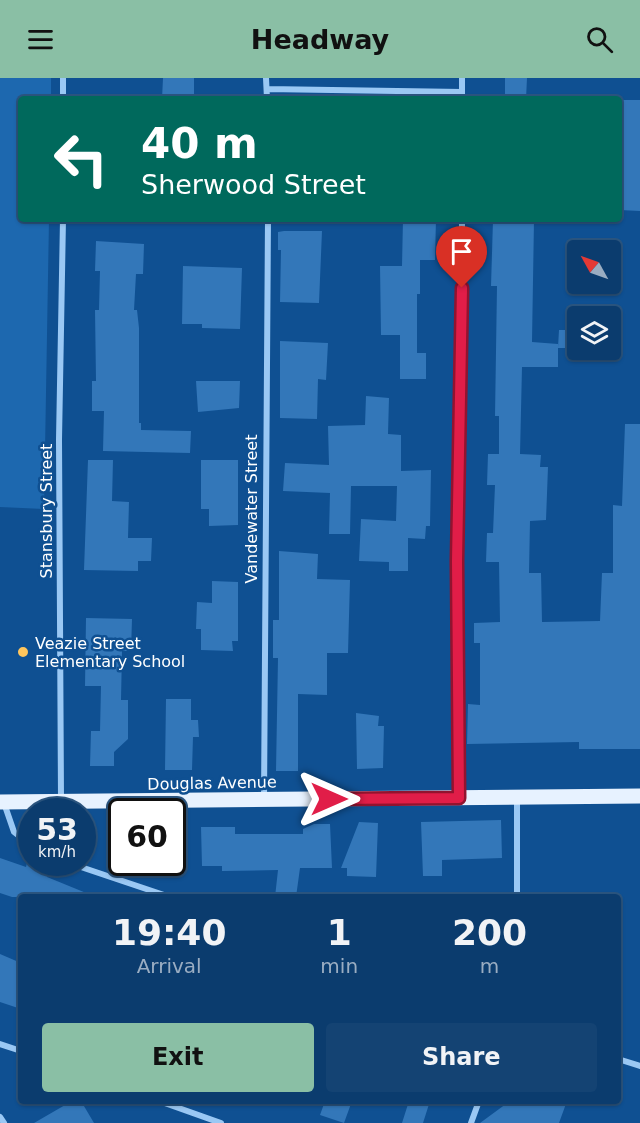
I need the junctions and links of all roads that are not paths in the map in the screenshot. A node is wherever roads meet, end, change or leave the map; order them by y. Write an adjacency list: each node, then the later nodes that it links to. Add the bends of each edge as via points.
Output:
1 (63, 78): 5 (street)
2 (267, 78): 4 (street)
3 (462, 78): 7 (street)
4 (267, 89): 6 (street); 7 (street)
5 (63, 96)
6 (267, 96)
7 (462, 96)
8 (63, 222): 12 (street, Stansbury Street, via 59,440)
9 (267, 222): 15 (street, Vandewater Street)
10 (462, 222): 13 (street, via 457,561)
11 (640, 796): 14 (main road, Douglas Avenue)
12 (61, 798)
13 (459, 798): 14 (main road, Douglas Avenue); 15 (main road, Douglas Avenue)
14 (517, 798): 22 (street)
15 (264, 800): 18 (main road, Douglas Avenue)
16 (2, 802): 17 (main road, Douglas Avenue); 19 (street)
17 (18, 802)
18 (96, 802)
19 (18, 834)
20 (96, 872): 21 (street)
21 (161, 894)
22 (517, 894)
23 (0, 1044): 24 (street)
24 (18, 1050)
25 (621, 1060): 26 (street)
26 (640, 1066)
27 (167, 1104): 31 (street)
28 (478, 1104): 32 (street)
29 (0, 1117): 30 (street)
30 (4, 1123)
31 (221, 1123)
32 (471, 1123)

